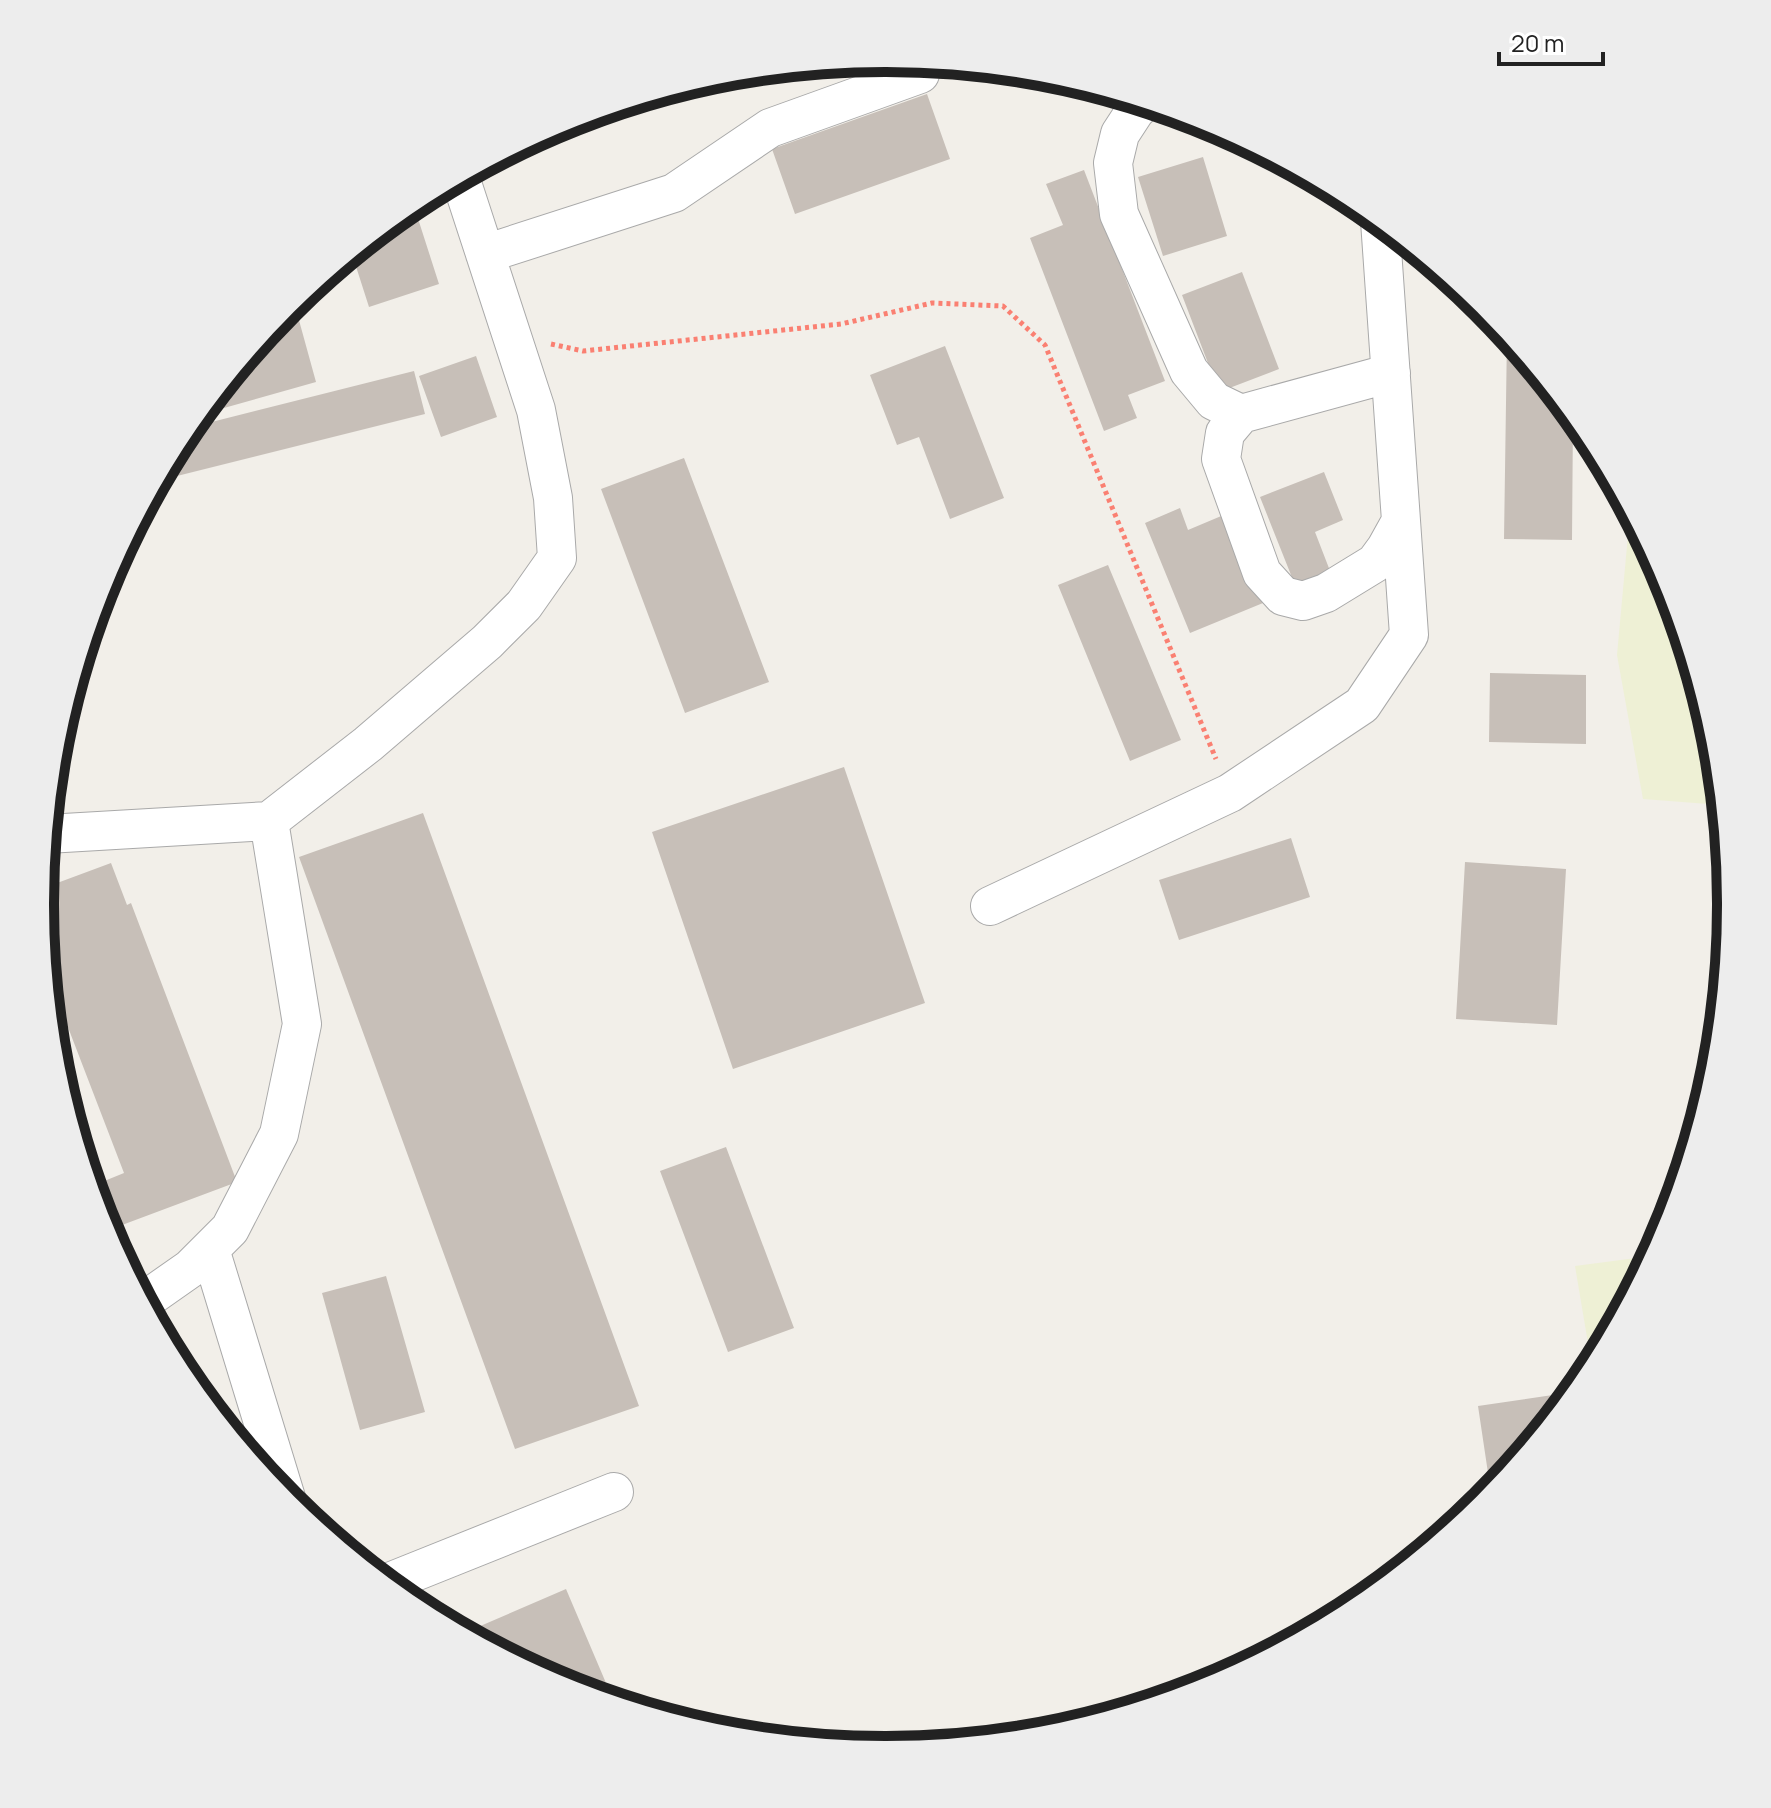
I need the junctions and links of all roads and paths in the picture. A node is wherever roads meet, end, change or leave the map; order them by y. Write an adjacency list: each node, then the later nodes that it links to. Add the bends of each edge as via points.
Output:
1 (920, 74): 5 (street, via 770,128 674,193)
2 (1135, 111): 8 (street, via 1120,134 1113,163 1119,214 1189,371 1214,401)
3 (464, 188): 5 (street)
4 (1381, 237): 7 (street)
5 (485, 254): 6 (street)
6 (511, 335): 10 (path, via 583,351 841,324 932,303 1003,306 1045,345); 11 (street, via 536,410 553,498 557,558 524,605 487,642)
7 (1391, 373): 8 (street); 9 (street)
8 (1241, 414): 9 (street, via 1225,433 1221,459 1262,573 1283,596 1303,601 1326,593 1375,563)
9 (1401, 521): 10 (street, via 1409,635 1362,705)
10 (1230, 793): 13 (street)
11 (269, 821): 12 (street); 14 (street, via 302,1024 279,1134 230,1229)
12 (58, 833)
13 (990, 906)
14 (210, 1249): 15 (street); 16 (street)
15 (152, 1295)
16 (278, 1471)
17 (614, 1492): 18 (street)
18 (399, 1578)

